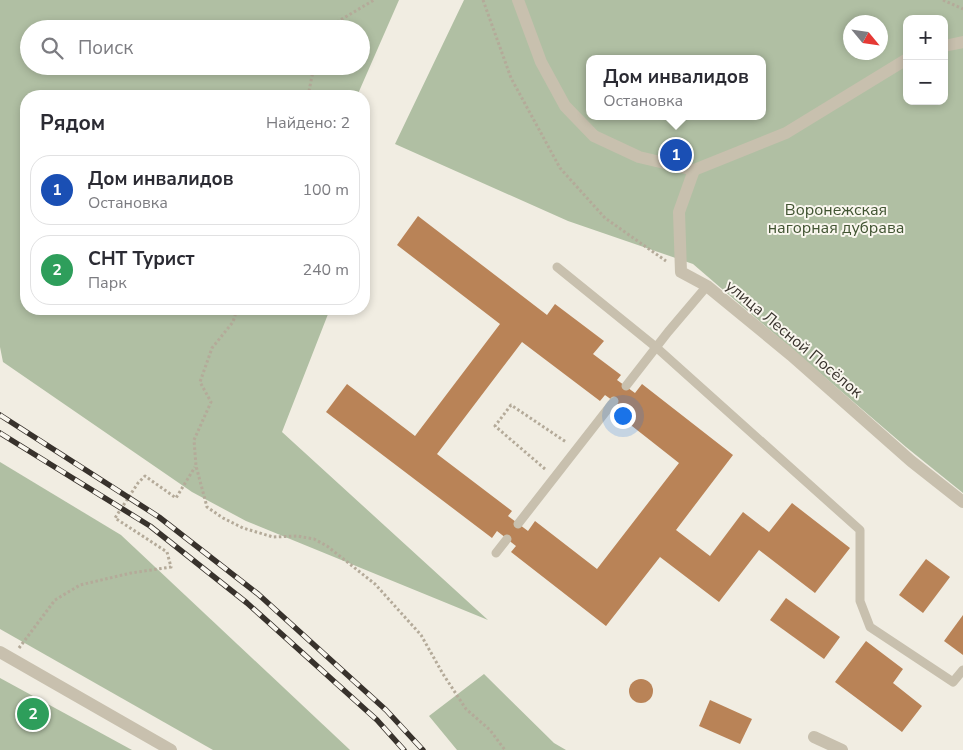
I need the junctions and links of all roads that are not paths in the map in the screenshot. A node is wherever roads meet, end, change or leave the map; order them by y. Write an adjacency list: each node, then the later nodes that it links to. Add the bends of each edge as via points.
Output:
1 (518, 0): 5 (street, via 541,62 565,106 594,136 638,157)
2 (963, 42): 3 (street)
3 (948, 45)
4 (905, 60): 5 (street, via 786,133)
5 (694, 170): 7 (street, улица Лесной Посёлок, via 679,212 681,272)
6 (557, 268): 8 (lane)
7 (707, 286): 8 (lane); 11 (street, улица Лесной Посёлок)
8 (657, 348): 9 (lane); 16 (lane, via 860,530 860,601 870,627 953,682)
9 (626, 386)
10 (614, 401): 12 (lane)
11 (963, 502)
12 (518, 524)
13 (507, 539): 14 (lane)
14 (496, 553)
15 (6, 655): 18 (street)
16 (963, 670)
17 (814, 737): 19 (street)
18 (171, 750)
19 (842, 750)

